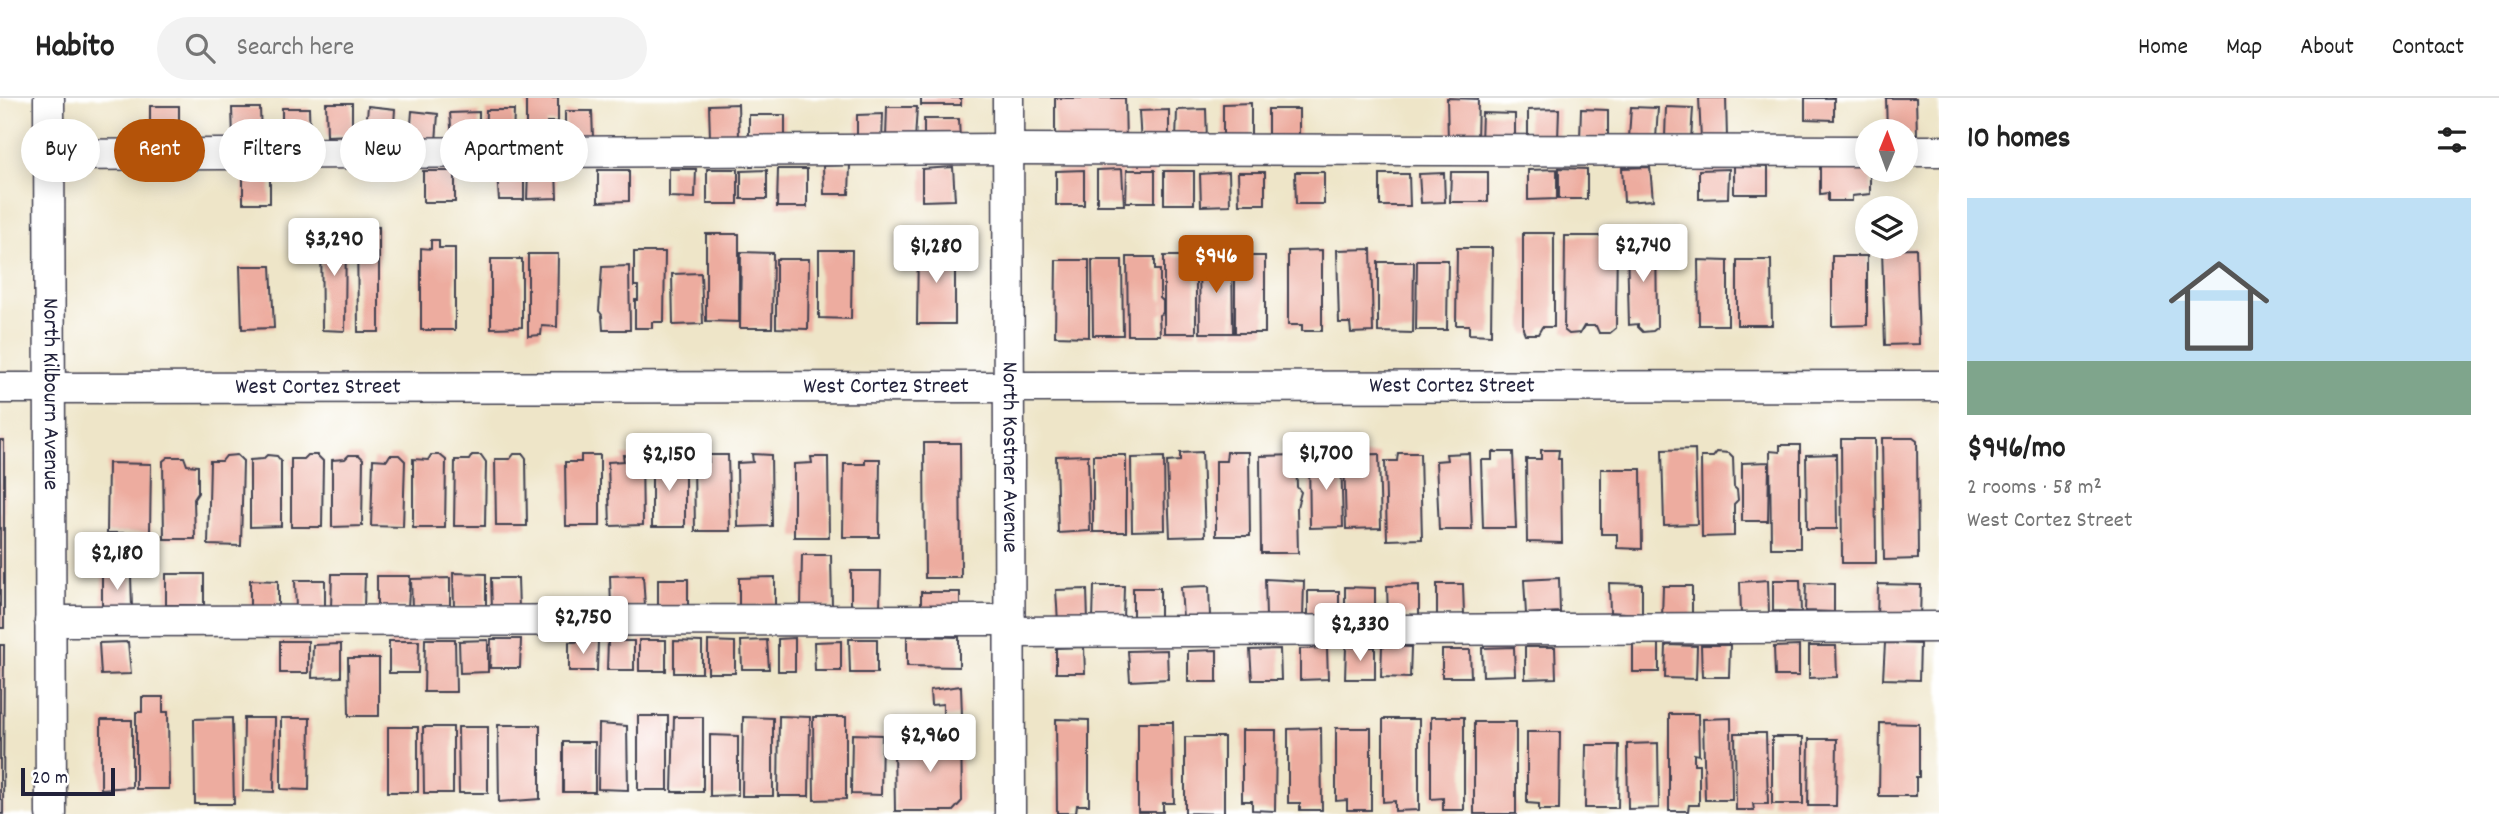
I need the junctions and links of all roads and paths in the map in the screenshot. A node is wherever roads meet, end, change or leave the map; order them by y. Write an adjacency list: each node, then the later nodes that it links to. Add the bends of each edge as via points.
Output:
1 (49, 98): 3 (street, North Kilbourn Avenue)
2 (1008, 98): 4 (street, North Kostner Avenue)
3 (49, 119)
4 (1008, 149): 5 (street); 8 (street); 11 (street, North Kostner Avenue)
5 (1855, 151)
6 (1918, 151): 7 (street)
7 (1939, 151)
8 (100, 155)
9 (50, 182): 13 (street, North Kilbourn Avenue)
10 (1939, 386): 11 (street, West Cortez Street)
11 (1009, 387): 13 (street, West Cortez Street); 15 (street, North Kostner Avenue)
12 (0, 388): 13 (street, West Cortez Street)
13 (50, 388): 14 (street, North Kilbourn Avenue)
14 (50, 621): 15 (street); 17 (street, North Kilbourn Avenue)
15 (1010, 626): 16 (street); 18 (street, North Kostner Avenue)
16 (1939, 627)
17 (51, 814)
18 (1010, 814)

